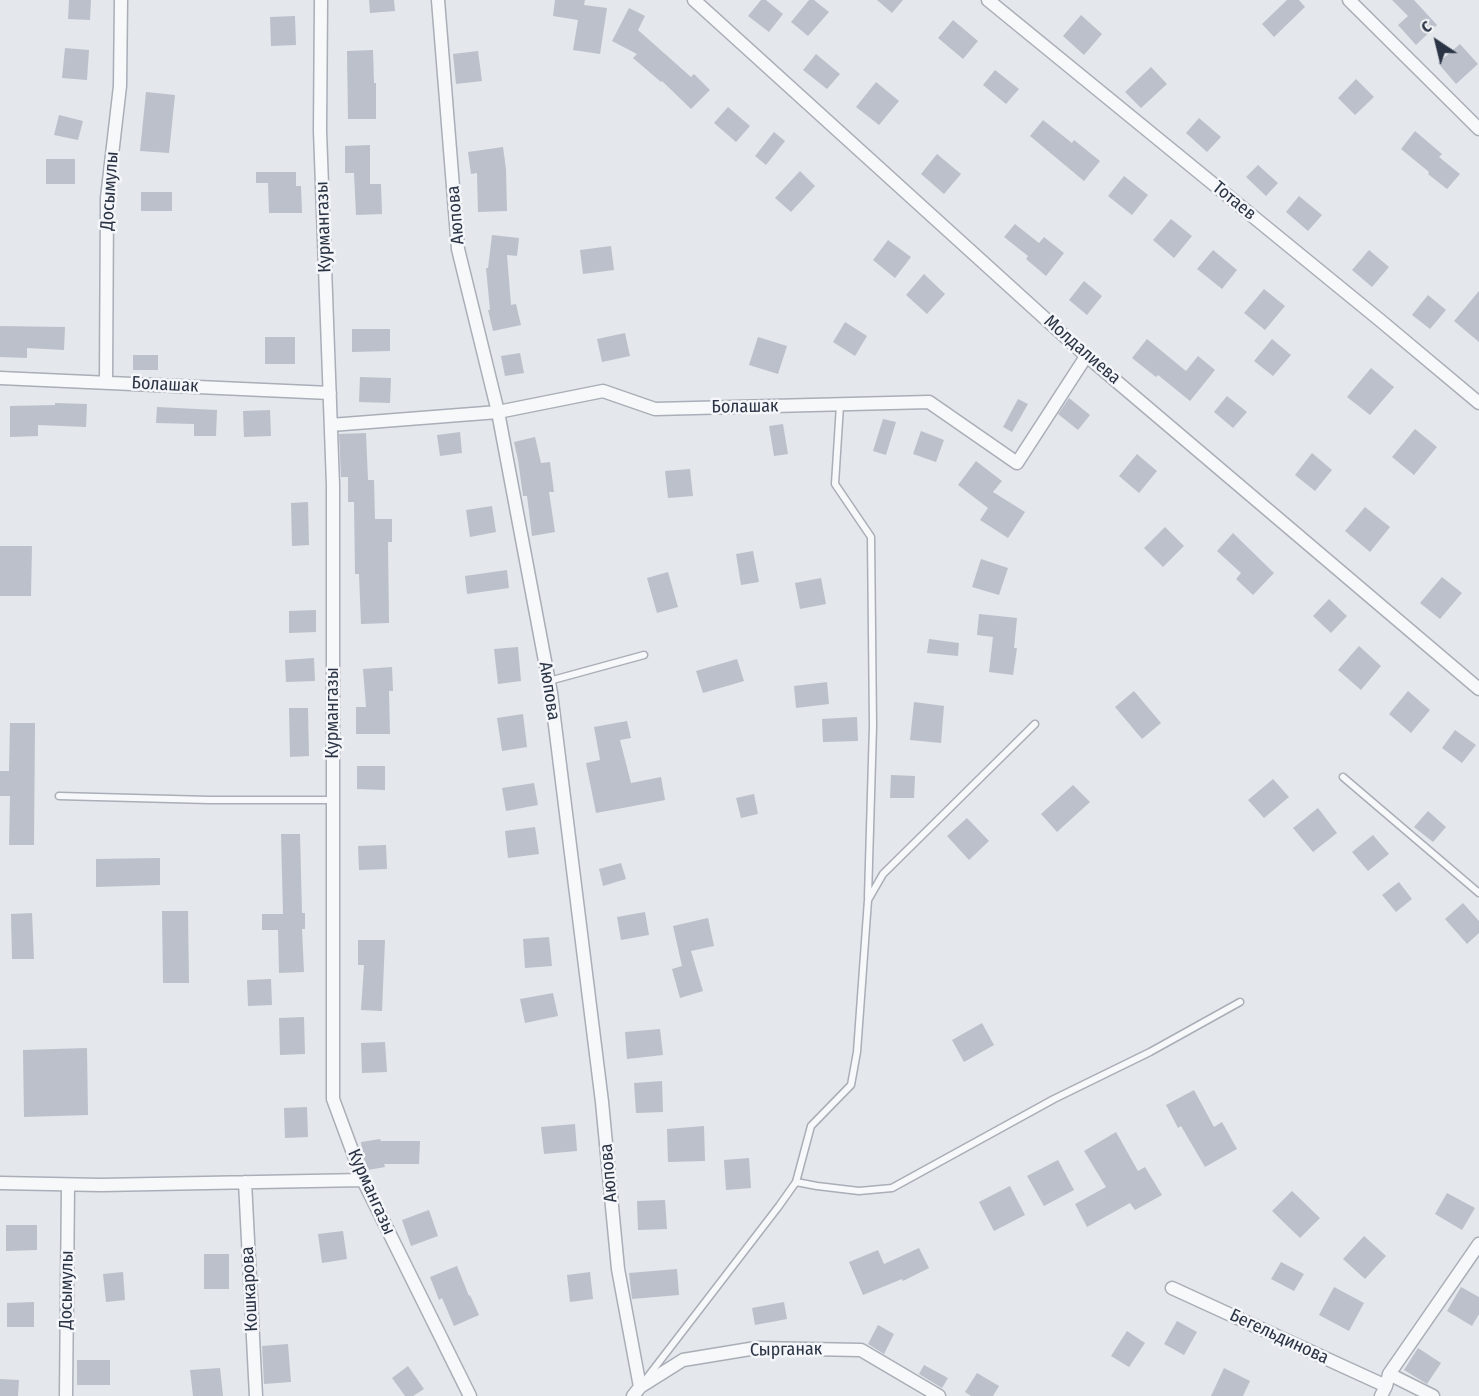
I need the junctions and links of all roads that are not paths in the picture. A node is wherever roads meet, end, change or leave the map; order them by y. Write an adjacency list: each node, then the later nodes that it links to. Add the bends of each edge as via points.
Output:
1 (121, 0): 10 (street, Досымулы, via 120,86 107,198)
2 (321, 0): 11 (street, Курмангазы, via 320,131)
3 (438, 0): 14 (street, Аюпова, via 458,249)
4 (694, 0): 8 (street, Молдалиева)
5 (988, 0): 12 (street, Тотаев)
6 (1349, 0): 7 (street)
7 (1479, 129)
8 (1087, 355): 13 (street, Болашак, via 1017,463 929,402); 18 (street, Молдалиева)
9 (0, 378): 10 (street, Болашак)
10 (106, 382): 11 (street, Болашак)
11 (330, 393): 15 (street, Курмангазы)
12 (1479, 403)
13 (840, 405): 14 (street, Болашак, via 655,409 603,391); 24 (lane, via 835,484 871,537 873,726)
14 (498, 412): 15 (street, Болашак); 17 (street, Аюпова)
15 (331, 425): 22 (street, Курмангазы)
16 (644, 655): 17 (lane)
17 (548, 681): 34 (street, Аюпова, via 602,1102 618,1269)
18 (1479, 689)
19 (1035, 724): 24 (lane, via 883,874)
20 (1343, 777): 23 (lane)
21 (59, 796): 22 (lane)
22 (333, 800): 26 (street, Курмангазы, via 333,1100)
23 (1479, 893)
24 (868, 900): 28 (lane, via 851,1085 811,1126)
25 (1240, 1002): 28 (lane, via 892,1188 859,1191)
26 (363, 1180): 27 (street); 37 (street, Курмангазы)
27 (245, 1182): 30 (street); 36 (street, Кошкарова)
28 (796, 1182): 34 (lane)
29 (0, 1183): 30 (street)
30 (68, 1185): 35 (street, Досымулы)
31 (1477, 1252): 33 (street)
32 (1172, 1288): 33 (street, Бегельдинова)
33 (1385, 1385): 39 (street, Бегельдинова)
34 (637, 1391): 38 (street, Сырганак, via 684,1360 756,1348 861,1350)
35 (66, 1396)
36 (256, 1396)
37 (470, 1396)
38 (939, 1396)
39 (1433, 1396)

